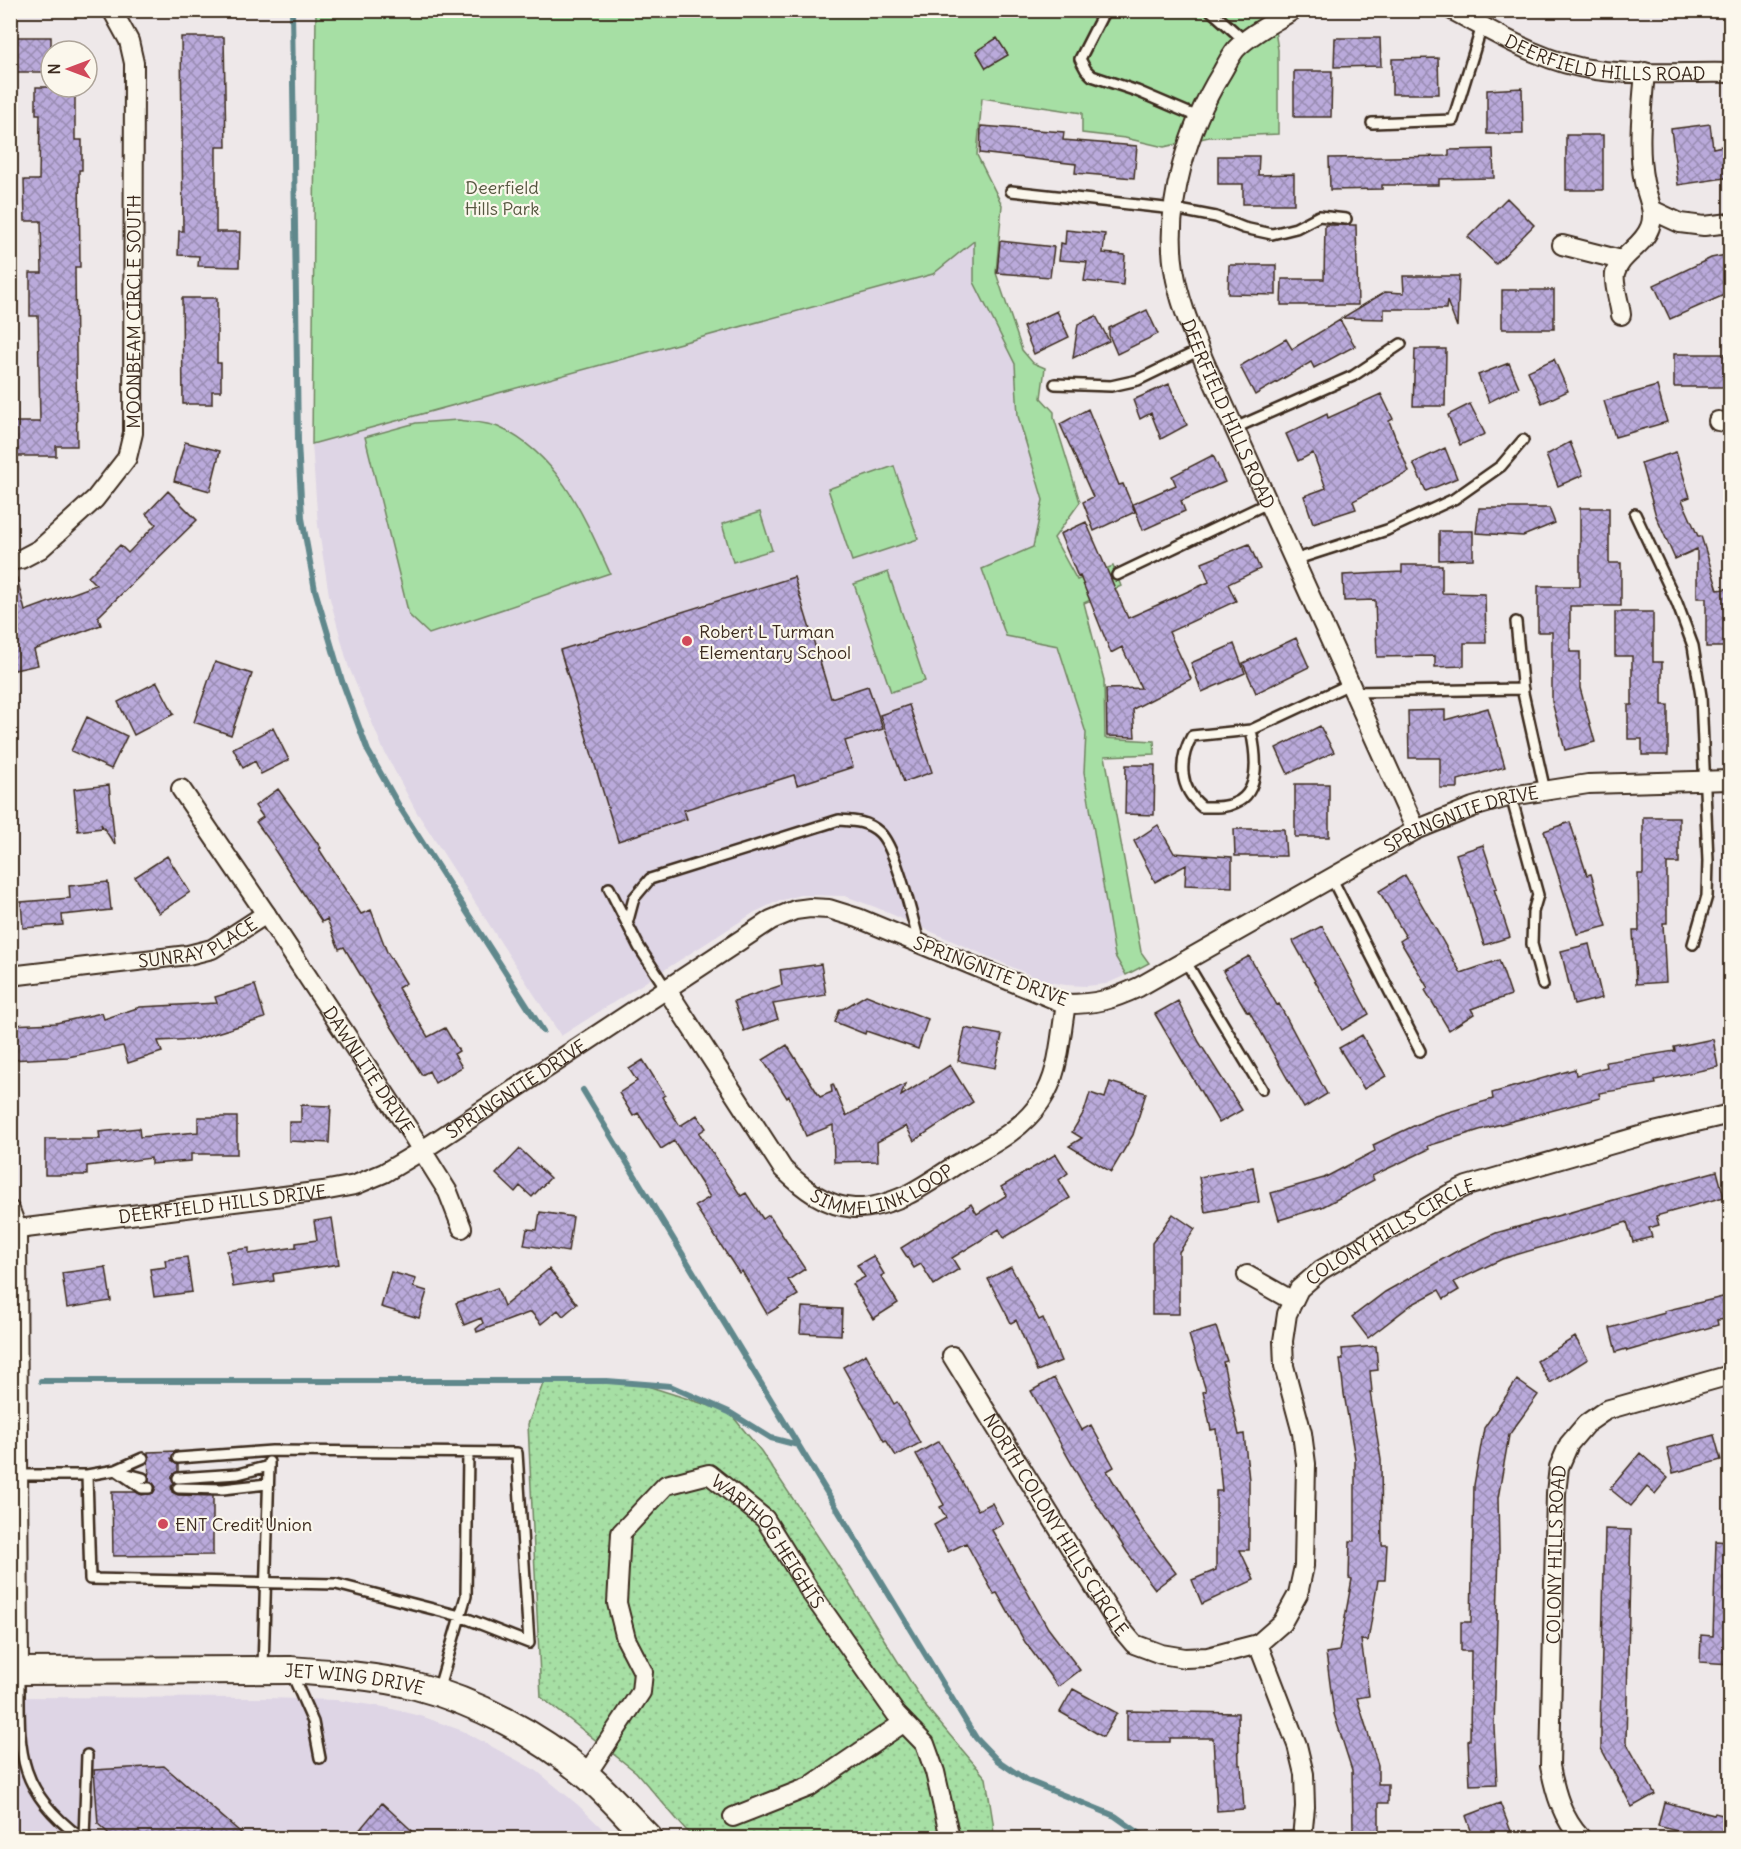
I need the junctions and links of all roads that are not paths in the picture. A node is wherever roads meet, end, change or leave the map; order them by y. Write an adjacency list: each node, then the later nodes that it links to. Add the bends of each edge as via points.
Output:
1 (112, 10): 28 (street, MOONBEAM CIRCLE SOUTH, via 129,41 134,63 133,433 127,458 95,499 40,549)
2 (1105, 10): 10 (lane, via 1080,59 1086,70 1092,76)
3 (1210, 10): 7 (lane)
4 (1293, 10): 7 (street, DEERFIELD HILLS ROAD)
5 (1452, 10): 6 (street, DEERFIELD HILLS ROAD)
6 (1482, 26): 8 (street, DEERFIELD HILLS ROAD, via 1563,62 1595,70); 11 (lane, via 1453,120)
7 (1246, 42): 10 (street, DEERFIELD HILLS ROAD, via 1236,49)
8 (1645, 72): 9 (street, DEERFIELD HILLS ROAD); 14 (street, via 1641,130 1644,181)
9 (1731, 73)
10 (1198, 117): 13 (street, DEERFIELD HILLS ROAD)
11 (1372, 123)
12 (1011, 191): 13 (lane)
13 (1174, 209): 15 (lane, via 1272,234 1319,216); 21 (street, DEERFIELD HILLS ROAD, via 1174,269 1181,304)
14 (1652, 210): 16 (street, via 1680,223); 18 (street, via 1651,226 1640,244)
15 (1346, 219)
16 (1731, 223)
17 (1562, 245): 18 (street)
18 (1621, 260): 19 (street, via 1614,276)
19 (1621, 315)
20 (1401, 344): 23 (lane, via 1353,376)
21 (1200, 350): 22 (lane, via 1138,380 1111,387); 23 (street, DEERFIELD HILLS ROAD)
22 (1055, 384)
23 (1235, 428): 25 (street, DEERFIELD HILLS ROAD)
24 (1523, 440): 27 (lane, via 1501,466 1454,499 1387,530)
25 (1268, 503): 27 (street, DEERFIELD HILLS ROAD); 29 (lane)
26 (1635, 514): 35 (lane, via 1694,646)
27 (1294, 560): 31 (street, DEERFIELD HILLS ROAD)
28 (10, 561)
29 (1117, 575)
30 (1516, 622): 32 (lane)
31 (1352, 688): 32 (lane); 33 (lane); 39 (street, DEERFIELD HILLS ROAD)
32 (1523, 689): 37 (lane)
33 (1251, 730): 33 (lane, via 1255,749 1251,789 1238,802 1224,807 1202,807 1183,778 1184,751 1192,736)
34 (1731, 780): 35 (street, SPRINGNITE DRIVE)
35 (1705, 781): 37 (street, SPRINGNITE DRIVE, via 1588,784); 45 (lane, via 1707,896)
36 (181, 789): 42 (street, SUNRAY PLACE)
37 (1545, 791): 38 (street, SPRINGNITE DRIVE)
38 (1511, 796): 39 (street, SPRINGNITE DRIVE); 48 (lane, via 1538,895 1532,944)
39 (1416, 830): 40 (street, SPRINGNITE DRIVE)
40 (1331, 877): 46 (street, SPRINGNITE DRIVE); 51 (lane)
41 (609, 888): 43 (lane)
42 (266, 914): 47 (street, SUNRAY PLACE, via 212,949 188,955); 54 (street, DAWNLITE DRIVE)
43 (627, 924): 44 (lane, via 634,898 650,879 839,820 861,822 879,832 891,849); 49 (lane)
44 (920, 944): 49 (street, SPRINGNITE DRIVE, via 829,909 795,910 771,920); 50 (street, SPRINGNITE DRIVE)
45 (1693, 944)
46 (1186, 962): 50 (street, SPRINGNITE DRIVE, via 1117,998 1093,1004); 52 (lane)
47 (10, 976)
48 (1543, 985)
49 (667, 990): 50 (street, SIMMELINK LOOP, via 783,1169 803,1188 826,1201 854,1208 907,1195 1029,1118 1053,1076); 54 (street, SPRINGNITE DRIVE)
50 (1066, 1004)
51 (1420, 1051)
52 (1262, 1089)
53 (1731, 1113): 59 (street, COLONY HILLS CIRCLE, via 1467,1186 1321,1270 1299,1289)
54 (421, 1151): 56 (street, DAWNLITE DRIVE, via 448,1192); 57 (street, DEERFIELD HILLS DRIVE, via 355,1185)
55 (10, 1210): 57 (street)
56 (462, 1228)
57 (14, 1229): 68 (street)
58 (1247, 1275): 59 (street)
59 (1293, 1301): 76 (street, COLONY HILLS CIRCLE, via 1287,1314 1283,1349 1306,1464 1304,1566 1298,1594 1282,1623)
60 (952, 1356): 76 (street, NORTH COLONY HILLS CIRCLE, via 1118,1625 1134,1644 1161,1654 1208,1658)
61 (1731, 1376): 90 (street, COLONY HILLS ROAD, via 1606,1410 1586,1424 1569,1444 1559,1467 1550,1766 1565,1816)
62 (272, 1451): 63 (lane); 65 (lane); 66 (lane)
63 (468, 1453): 75 (lane, via 466,1596); 75 (lane, via 518,1453 529,1643)
64 (143, 1458): 67 (lane)
65 (178, 1458)
66 (269, 1466): 71 (lane); 71 (lane, via 178,1483 223,1489)
67 (116, 1470): 69 (lane); 70 (lane); 72 (lane, via 142,1488)
68 (18, 1475): 69 (lane); 73 (street)
69 (87, 1475): 74 (lane, via 90,1579)
70 (143, 1478)
71 (267, 1484): 74 (lane)
72 (149, 1488)
73 (15, 1542): 79 (street)
74 (265, 1583): 75 (lane, via 336,1584); 77 (lane)
75 (460, 1616): 80 (lane)
76 (1258, 1644): 89 (street, via 1304,1774)
77 (263, 1670): 78 (main road, JET WING DRIVE); 79 (main road, JET WING DRIVE)
78 (290, 1670): 80 (main road, JET WING DRIVE, via 378,1679); 83 (lane, via 313,1722)
79 (15, 1671): 86 (lane, via 24,1766 32,1787 58,1821)
80 (437, 1693): 84 (main road, JET WING DRIVE, via 514,1726)
81 (903, 1723): 84 (street, WARTHOG HEIGHTS, via 817,1602 765,1519 710,1474 666,1485 621,1533 617,1603 626,1639 643,1672 640,1692); 85 (street, via 809,1787); 88 (street, WARTHOG HEIGHTS, via 925,1744 936,1772)
82 (87, 1755): 86 (lane)
83 (320, 1758)
84 (586, 1775): 87 (main road, JET WING DRIVE)
85 (733, 1817)
86 (82, 1839)
87 (649, 1839)
88 (950, 1839)
89 (1302, 1839)
90 (1581, 1839)

